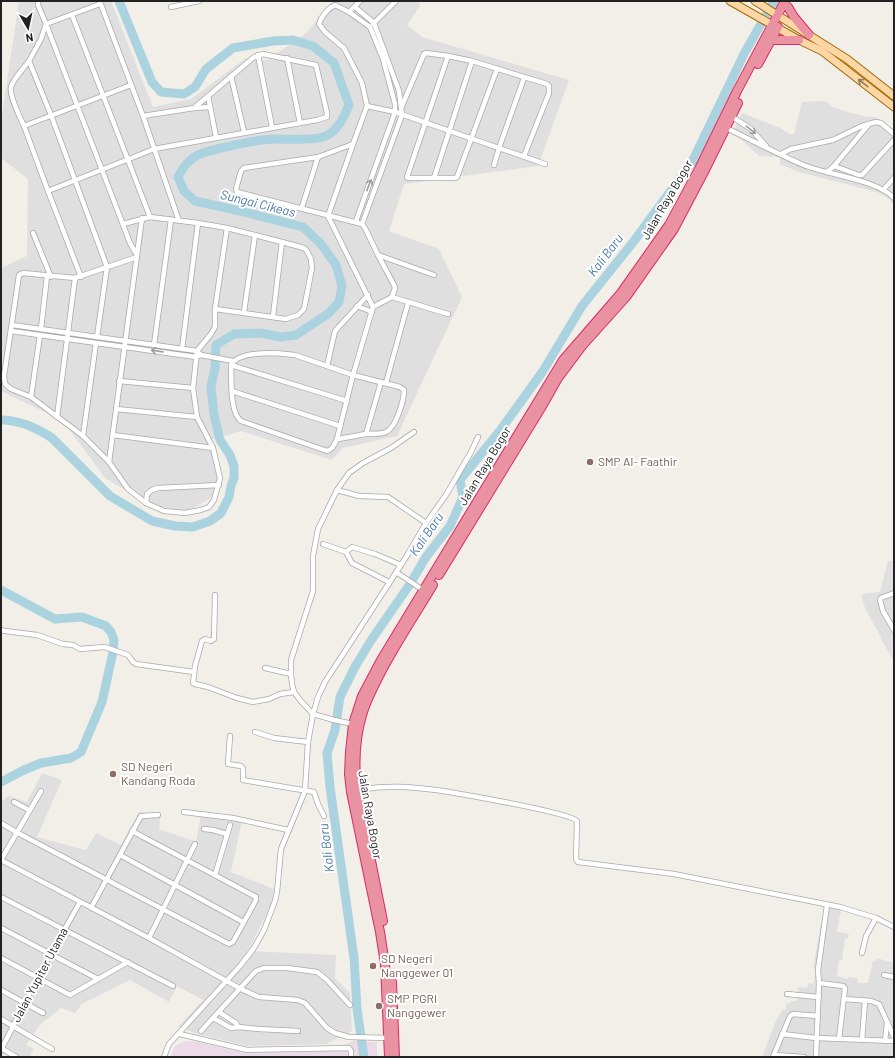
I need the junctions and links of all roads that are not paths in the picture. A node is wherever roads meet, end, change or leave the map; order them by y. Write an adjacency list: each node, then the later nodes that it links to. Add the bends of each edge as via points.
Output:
1 (38, 1): 14 (street)
2 (199, 1): 9 (street)
3 (360, 1): 10 (street)
4 (396, 1): 15 (street)
5 (730, 1): 16 (main road)
6 (100, 2): 12 (street); 28 (street)
7 (757, 2): 13 (main road)
8 (788, 3): 13 (highway, Jalan Raya Bogor); 17 (highway, via 794,17)
9 (171, 7)
10 (355, 7): 11 (street); 15 (street)
11 (349, 12): 15 (street); 35 (street, via 335,5 319,24 344,48 362,83)
12 (72, 15): 14 (street); 31 (street)
13 (778, 15): 16 (highway, Jalan Raya Bogor); 17 (main road)
14 (46, 24): 23 (street); 34 (street)
15 (372, 25): 29 (street); 40 (street, via 392,90)
16 (772, 25): 18 (highway, Jalan Raya Bogor); 19 (main road); 61 (highway, Jalan Raya Bogor, via 737,91)
17 (809, 35): 33 (main road, via 847,59)
18 (771, 40): 19 (highway); 44 (highway, Jalan Raya Bogor)
19 (799, 40): 36 (main road, one-way to 19, via 822,51)
20 (258, 55): 22 (street); 26 (street); 49 (street)
21 (448, 56): 24 (street); 30 (street, via 424,54); 45 (street)
22 (287, 58): 46 (street); 46 (street, via 316,65 327,112 324,118)
23 (29, 61): 41 (street); 48 (street, via 12,83 11,89)
24 (472, 61): 25 (street); 51 (street)
25 (497, 69): 27 (street); 55 (street)
26 (231, 76): 32 (street); 52 (street)
27 (524, 78): 58 (street); 63 (street, via 547,84 549,93)
28 (131, 85): 31 (street); 43 (street)
29 (399, 91): 30 (street); 39 (street)
30 (408, 91): 39 (street)
31 (103, 95): 34 (street); 65 (street)
32 (208, 96): 37 (street); 38 (street)
33 (894, 96)
34 (77, 105): 41 (street); 69 (street)
35 (367, 106): 40 (street); 57 (street)
36 (894, 106)
37 (210, 107): 38 (street); 54 (street)
38 (194, 108): 43 (street)
39 (401, 108): 42 (street)
40 (395, 112): 42 (street); 83 (street, one-way to 40)
41 (51, 115): 48 (street); 73 (street)
42 (402, 115): 45 (street); 86 (street)
43 (144, 116): 60 (street)
44 (731, 116): 50 (highway, Jalan Raya Bogor); 59 (street, one-way to 59, via 752,129)
45 (425, 122): 51 (street); 71 (street, via 407,176)
46 (300, 123): 49 (street)
47 (869, 124): 53 (street, via 881,123); 62 (street, via 833,140 791,149); 68 (street)
48 (24, 126): 75 (street)
49 (272, 128): 52 (street)
50 (726, 128): 59 (street); 61 (highway, Jalan Raya Bogor)
51 (449, 131): 55 (street); 71 (street)
52 (244, 132): 54 (street)
53 (894, 134)
54 (216, 137): 60 (street)
55 (471, 138): 58 (street); 71 (street, via 457,177)
56 (894, 140): 68 (street, via 862,175)
57 (353, 144): 64 (street); 78 (street)
58 (499, 148): 63 (street); 67 (street)
59 (767, 148): 62 (street)
60 (154, 149): 65 (street); 82 (street)
61 (712, 149): 151 (highway, Jalan Raya Bogor, via 653,249 621,293 577,342 551,377); 167 (highway, Jalan Raya Bogor, via 674,229 626,297 582,346 558,378 386,662 368,697 358,728)
62 (781, 154): 70 (street, via 806,166)
63 (524, 156): 66 (street)
64 (318, 157): 77 (street); 77 (street, via 244,168 241,171 237,192)
65 (128, 160): 69 (street); 79 (street)
66 (545, 164)
67 (494, 165)
68 (834, 166): 70 (street)
69 (102, 170): 73 (street); 85 (street)
70 (827, 172): 74 (street, via 865,182)
71 (434, 178)
72 (894, 178): 74 (street)
73 (75, 181): 75 (street); 93 (street)
74 (883, 190): 76 (street)
75 (48, 191): 96 (street)
76 (894, 198)
77 (302, 207): 78 (street)
78 (328, 216): 83 (street); 98 (street)
79 (150, 217): 80 (street); 81 (street)
80 (142, 218): 85 (street); 92 (street)
81 (171, 220): 82 (street); 117 (street)
82 (179, 220): 84 (street)
83 (356, 221): 86 (street)
84 (198, 223): 87 (street); 119 (street)
85 (123, 224): 92 (street)
86 (362, 224): 91 (street)
87 (227, 228): 89 (street); 103 (street)
88 (33, 233): 95 (street)
89 (255, 235): 90 (street); 104 (street)
90 (282, 242): 107 (street); 107 (street, via 304,248 311,259 312,268 302,312 298,316 286,319)
91 (378, 255): 94 (street); 99 (street, via 394,285)
92 (137, 256): 93 (street); 115 (street)
93 (107, 267): 96 (street); 113 (street)
94 (434, 275)
95 (49, 277): 97 (street); 108 (street, via 19,275); 109 (street)
96 (81, 277): 97 (street)
97 (75, 278): 111 (street)
98 (368, 295): 101 (street); 102 (street)
99 (392, 297): 100 (street); 102 (street)
100 (408, 303): 106 (street); 125 (street)
101 (357, 306): 105 (street); 122 (street, via 335,331)
102 (373, 307): 105 (street)
103 (215, 309): 104 (street); 120 (street, via 213,331)
104 (244, 312): 107 (street)
105 (372, 312): 123 (street)
106 (448, 314)
107 (273, 316)
108 (12, 325): 109 (street); 110 (street)
109 (41, 329): 111 (street)
110 (11, 331): 112 (street); 128 (street, via 4,376 6,384 10,389)
111 (68, 333): 113 (street); 114 (street)
112 (40, 335): 114 (street); 128 (street)
113 (97, 337): 115 (street)
114 (67, 338): 116 (street); 131 (street)
115 (125, 341): 117 (street); 118 (street)
116 (96, 342): 118 (street); 137 (street)
117 (154, 345): 119 (street)
118 (124, 346): 120 (street, one-way to 118); 124 (street)
119 (182, 349): 120 (street)
120 (198, 354): 121 (street); 126 (street)
121 (232, 363): 122 (street, via 248,354 275,353 295,355); 127 (street); 129 (street)
122 (326, 366): 123 (street)
123 (353, 375): 125 (street); 129 (street)
124 (120, 381): 126 (street); 130 (street)
125 (383, 382): 135 (street); 135 (street, via 404,390 398,415 387,432)
126 (193, 388): 132 (street)
127 (232, 391): 133 (street); 139 (street, via 234,412 241,421 327,451 334,447)
128 (31, 397): 131 (street)
129 (346, 401): 133 (street)
130 (116, 409): 132 (street); 136 (street)
131 (57, 417): 137 (street)
132 (197, 418): 140 (street)
133 (340, 426): 139 (street)
134 (414, 432): 143 (street, via 353,470)
135 (366, 434): 139 (street)
136 (113, 435): 140 (street); 141 (street)
137 (83, 436): 141 (street)
138 (478, 438): 145 (street)
139 (337, 439)
140 (213, 448): 142 (street, via 220,478)
141 (109, 462): 144 (street, via 128,489)
142 (219, 485): 144 (street, via 158,488 147,494); 144 (street, via 209,507 197,511 164,511)
143 (338, 490): 145 (street, via 359,496 388,497); 158 (street, via 318,529 313,556 313,591 291,660)
144 (146, 502)
145 (426, 523): 148 (street)
146 (323, 544): 147 (street)
147 (346, 552): 148 (street, via 352,547 362,549); 150 (street, via 352,563)
148 (401, 565): 149 (street)
149 (396, 572): 150 (street); 151 (street)
150 (390, 582): 160 (street, via 325,682)
151 (423, 590): 161 (highway, Jalan Raya Bogor, via 362,696)
152 (894, 593): 155 (street, via 880,600)
153 (215, 595): 157 (street, via 214,639 202,641)
154 (1, 630): 157 (street, via 37,635 73,645 80,650 105,647 128,655 136,664)
155 (894, 630)
156 (264, 668): 158 (street)
157 (194, 672): 159 (street, via 193,683 253,702)
158 (291, 674): 159 (street)
159 (294, 692): 160 (street)
160 (313, 714): 161 (street); 164 (street)
161 (353, 724): 167 (highway, Jalan Raya Bogor, via 349,767)
162 (255, 732): 164 (street, via 274,738)
163 (230, 736): 166 (street, via 228,764 243,768 243,780)
164 (308, 742): 166 (street)
165 (41, 791): 169 (street)
166 (305, 791): 172 (street, via 314,792); 176 (street)
167 (354, 791): 188 (street, via 431,789 564,816 577,822 578,862 674,874); 229 (highway, Jalan Raya Bogor, via 386,931 391,964)
168 (14, 802): 169 (street)
169 (29, 810): 178 (street)
170 (184, 812): 176 (street, via 233,818)
171 (158, 815): 177 (street, via 141,816)
172 (324, 816)
173 (1, 823): 178 (street)
174 (230, 826): 179 (street)
175 (204, 829): 179 (street)
176 (288, 830): 205 (street, via 279,857 275,901 264,930 254,948)
177 (132, 831): 181 (street); 182 (street)
178 (16, 832): 184 (street); 187 (street, via 1,860)
179 (227, 834): 183 (street)
180 (195, 844): 182 (street)
181 (120, 855): 184 (street); 185 (street)
182 (188, 861): 183 (street); 185 (street)
183 (215, 875): 192 (street, via 256,897)
184 (106, 880): 189 (street); 190 (street)
185 (175, 884): 190 (street); 192 (street)
186 (1, 897): 195 (street)
187 (80, 902): 189 (street); 195 (street, Jalan Yupiter Utama)
188 (827, 905): 191 (street, via 840,906); 206 (street, via 818,970)
189 (91, 908): 196 (street)
190 (163, 909): 192 (street, via 229,944 233,942); 196 (street)
191 (876, 918): 193 (street); 197 (street, via 866,936)
192 (243, 922)
193 (894, 927)
194 (1, 928): 198 (street)
195 (64, 930): 198 (street, Jalan Yupiter Utama); 200 (street)
196 (149, 938): 205 (street)
197 (862, 953)
198 (50, 954): 202 (street, Jalan Yupiter Utama); 204 (street)
199 (1, 958): 202 (street)
200 (128, 962): 204 (street); 207 (street)
201 (884, 975): 203 (street)
202 (38, 977): 204 (street, via 70,995); 214 (street, Jalan Yupiter Utama)
203 (894, 977)
204 (98, 979)
205 (227, 982): 208 (street); 226 (street)
206 (819, 983): 211 (street); 212 (street, via 844,986)
207 (173, 986)
208 (241, 989): 215 (street, via 256,972 264,968 317,972); 216 (street); 229 (street, via 259,997 298,1000 304,1003 330,1031 349,1037)
209 (1, 990): 214 (street)
210 (787, 994): 211 (street)
211 (819, 997): 218 (street)
212 (844, 999): 213 (street); 231 (street)
213 (866, 1001): 221 (street, via 878,1004); 232 (street)
214 (25, 1002): 217 (street); 222 (street, Jalan Yupiter Utama)
215 (350, 1005)
216 (219, 1012): 219 (street); 223 (street)
217 (43, 1013)
218 (818, 1016): 227 (street, via 791,1015); 230 (street)
219 (213, 1018): 223 (street, via 228,1027); 224 (street)
220 (1, 1019): 222 (street)
221 (887, 1023): 228 (street); 233 (street)
222 (14, 1026): 235 (street, Jalan Yupiter Utama); 236 (street)
223 (238, 1027): 225 (street)
224 (201, 1031)
225 (298, 1031)
226 (180, 1034): 239 (street, via 169,1044); 240 (street, via 246,1050 348,1048)
227 (782, 1034): 230 (street); 237 (street)
228 (894, 1036)
229 (388, 1038): 241 (highway, Jalan Raya Bogor); 242 (highway, Jalan Raya Bogor)
230 (816, 1038): 231 (street); 244 (street)
231 (839, 1039): 232 (street)
232 (862, 1040): 233 (street)
233 (885, 1041): 234 (street)
234 (894, 1041)
235 (1, 1049): 238 (street)
236 (52, 1049)
237 (773, 1056): 243 (street)
238 (16, 1057)
239 (164, 1057)
240 (351, 1057)
241 (389, 1057)
242 (395, 1057)
243 (804, 1057)
244 (816, 1057)

